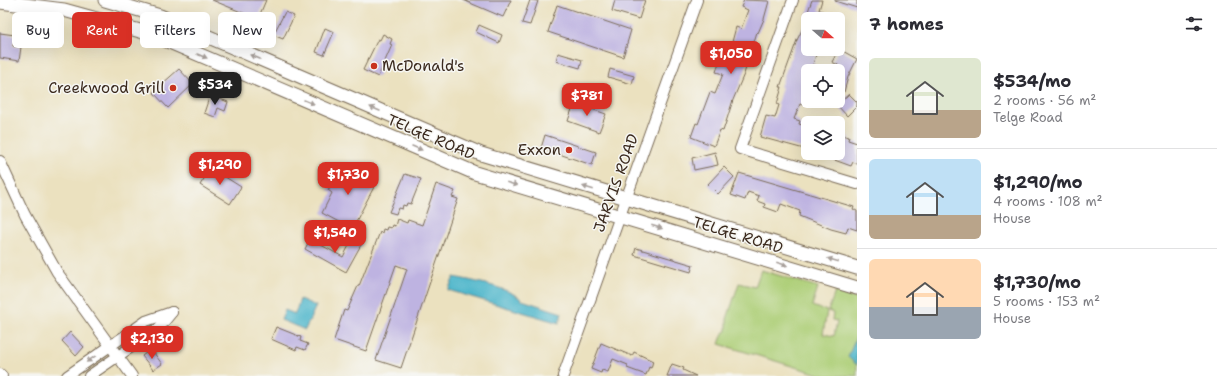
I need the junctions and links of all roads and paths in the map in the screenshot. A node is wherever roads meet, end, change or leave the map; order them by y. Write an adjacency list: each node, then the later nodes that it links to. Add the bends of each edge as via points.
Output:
1 (104, 0): 7 (main road, TELGE ROAD, one-way to 1, via 481,154 160,16)
2 (697, 0): 7 (street, JARVIS ROAD)
3 (793, 0): 6 (street, via 740,149)
4 (0, 2): 8 (main road, TELGE ROAD, one-way to 8, via 64,10 151,34 475,173)
5 (0, 161): 13 (street, via 28,220 57,272)
6 (857, 184)
7 (626, 199): 8 (street, JARVIS ROAD); 9 (main road, TELGE ROAD)
8 (620, 216): 10 (main road, TELGE ROAD, one-way to 10); 20 (street, JARVIS ROAD)
9 (763, 239): 10 (main road); 11 (main road, TELGE ROAD, one-way to 9)
10 (758, 257): 12 (main road, TELGE ROAD, one-way to 12)
11 (857, 268)
12 (857, 288)
13 (110, 346): 14 (street); 14 (street, via 146,321 172,312 159,328); 17 (street, one-way to 17)
14 (118, 356): 18 (street); 19 (street)
15 (0, 374): 16 (street)
16 (2, 376)
17 (66, 376)
18 (90, 376)
19 (132, 376)
20 (563, 376)

